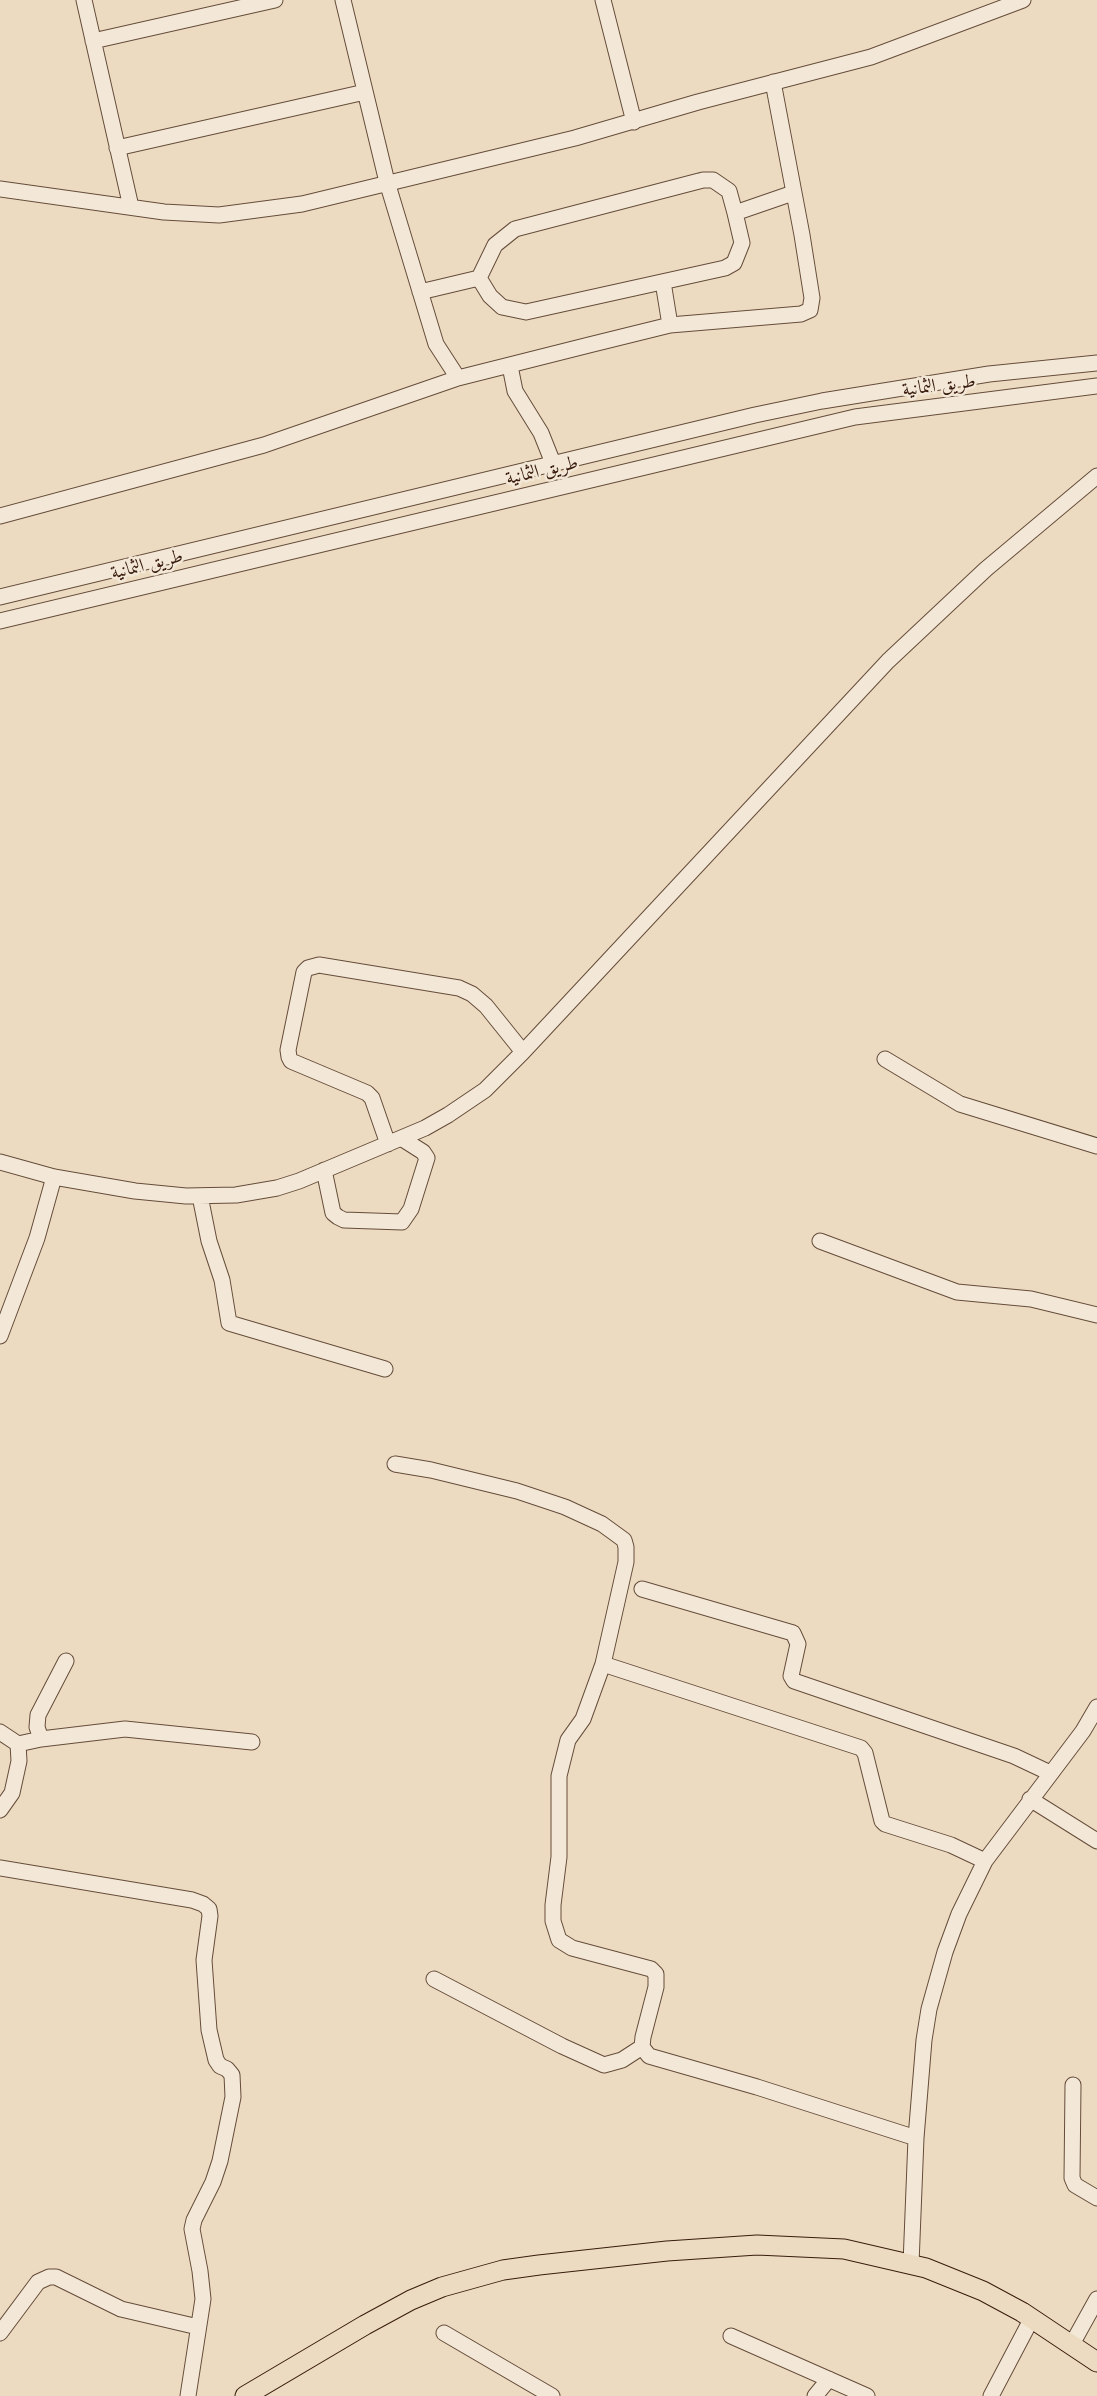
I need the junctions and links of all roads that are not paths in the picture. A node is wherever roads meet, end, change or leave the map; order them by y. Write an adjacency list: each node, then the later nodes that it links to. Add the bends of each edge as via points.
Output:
1 (84, 0): 7 (street)
2 (275, 0): 7 (street)
3 (343, 0): 9 (street)
4 (603, 0): 10 (street)
5 (1023, 0): 6 (street)
6 (990, 6): 8 (street, via 870,58)
7 (93, 42): 11 (street)
8 (773, 82): 10 (street); 14 (street)
9 (365, 92): 11 (street); 12 (street)
10 (634, 122): 12 (street)
11 (117, 148): 15 (street)
12 (387, 182): 15 (street, via 302,204 226,214 164,212); 19 (street)
13 (0, 189): 15 (street)
14 (793, 193): 16 (street); 20 (street, via 812,298 810,310 801,314)
15 (131, 207)
16 (736, 213): 17 (street, via 729,191 713,180 703,180 539,221 503,236 487,257); 18 (street, via 742,244 734,263 725,268)
17 (478, 278): 18 (street, via 502,307 526,312); 19 (street)
18 (663, 282): 20 (street)
19 (420, 292): 23 (street, via 438,350)
20 (670, 325): 22 (street)
21 (1097, 363): 25 (street, via 989,374 822,401)
22 (510, 366): 23 (street); 25 (street, via 515,391 539,427)
23 (458, 378): 27 (street, via 264,445)
24 (1097, 386): 29 (street, طريق الثمانية, via 855,417)
25 (553, 463): 28 (street)
26 (1097, 476): 30 (street, via 986,569 888,660)
27 (0, 516)
28 (0, 597)
29 (0, 621)
30 (523, 1052): 32 (street, via 485,1090 426,1128); 32 (street, via 486,1006 459,988 319,965 308,968 304,972 289,1058 367,1093)
31 (885, 1059): 33 (street, via 960,1104)
32 (394, 1141): 35 (street); 35 (street, via 423,1152 427,1158 411,1209 402,1222 338,1218 333,1213)
33 (1097, 1146)
34 (0, 1162): 36 (street)
35 (324, 1170): 37 (street, via 276,1188 236,1195)
36 (54, 1177): 37 (street, via 135,1192); 40 (street, via 37,1238)
37 (200, 1196): 41 (street, via 209,1241 222,1280 228,1323)
38 (820, 1242): 39 (street, via 957,1292 1031,1299)
39 (1097, 1315)
40 (0, 1336)
41 (384, 1369)
42 (395, 1464): 45 (street, via 517,1491 565,1507 619,1535 626,1546 626,1562)
43 (642, 1588): 51 (street, via 794,1633 798,1644 791,1676 794,1681 1014,1756)
44 (66, 1661): 48 (street, via 38,1715)
45 (603, 1664): 55 (street, via 861,1748 882,1822); 58 (street, via 583,1719 568,1740 559,1776 559,1857 553,1921 559,1940 572,1948 651,1969 656,1974)
46 (1097, 1706): 51 (street)
47 (0, 1732): 50 (street)
48 (41, 1739): 49 (street, via 125,1729); 50 (street)
49 (252, 1742)
50 (18, 1744): 53 (street, via 19,1762 12,1793)
51 (1050, 1773): 52 (street)
52 (1030, 1799): 54 (street); 55 (street)
53 (0, 1810)
54 (1097, 1841)
55 (985, 1861): 60 (street, via 959,1914 933,1992 924,2040)
56 (0, 1868): 65 (street, via 192,1900 209,1909 204,1960 209,2030 216,2060 232,2074 233,2097 220,2161 192,2229 202,2288)
57 (434, 1979): 58 (street, via 604,2065 622,2060)
58 (642, 2048): 60 (street, via 649,2056)
59 (1073, 2085): 61 (street, via 1072,2178 1075,2185)
60 (916, 2138): 62 (street)
61 (1097, 2198)
62 (911, 2264): 64 (main road, via 984,2291); 74 (main road, via 844,2249 756,2245 667,2251 503,2270 442,2287 412,2300)
63 (1097, 2299): 69 (street)
64 (1032, 2318): 69 (main road); 72 (street)
65 (198, 2327): 66 (street, via 121,2309 49,2276 38,2282); 73 (street)
66 (0, 2333)
67 (444, 2333): 75 (street)
68 (731, 2336): 71 (street)
69 (1072, 2344): 70 (main road)
70 (1097, 2362)
71 (829, 2379): 76 (street); 77 (street)
72 (994, 2394)
73 (188, 2396)
74 (245, 2396)
75 (552, 2396)
76 (815, 2396)
77 (867, 2396)

